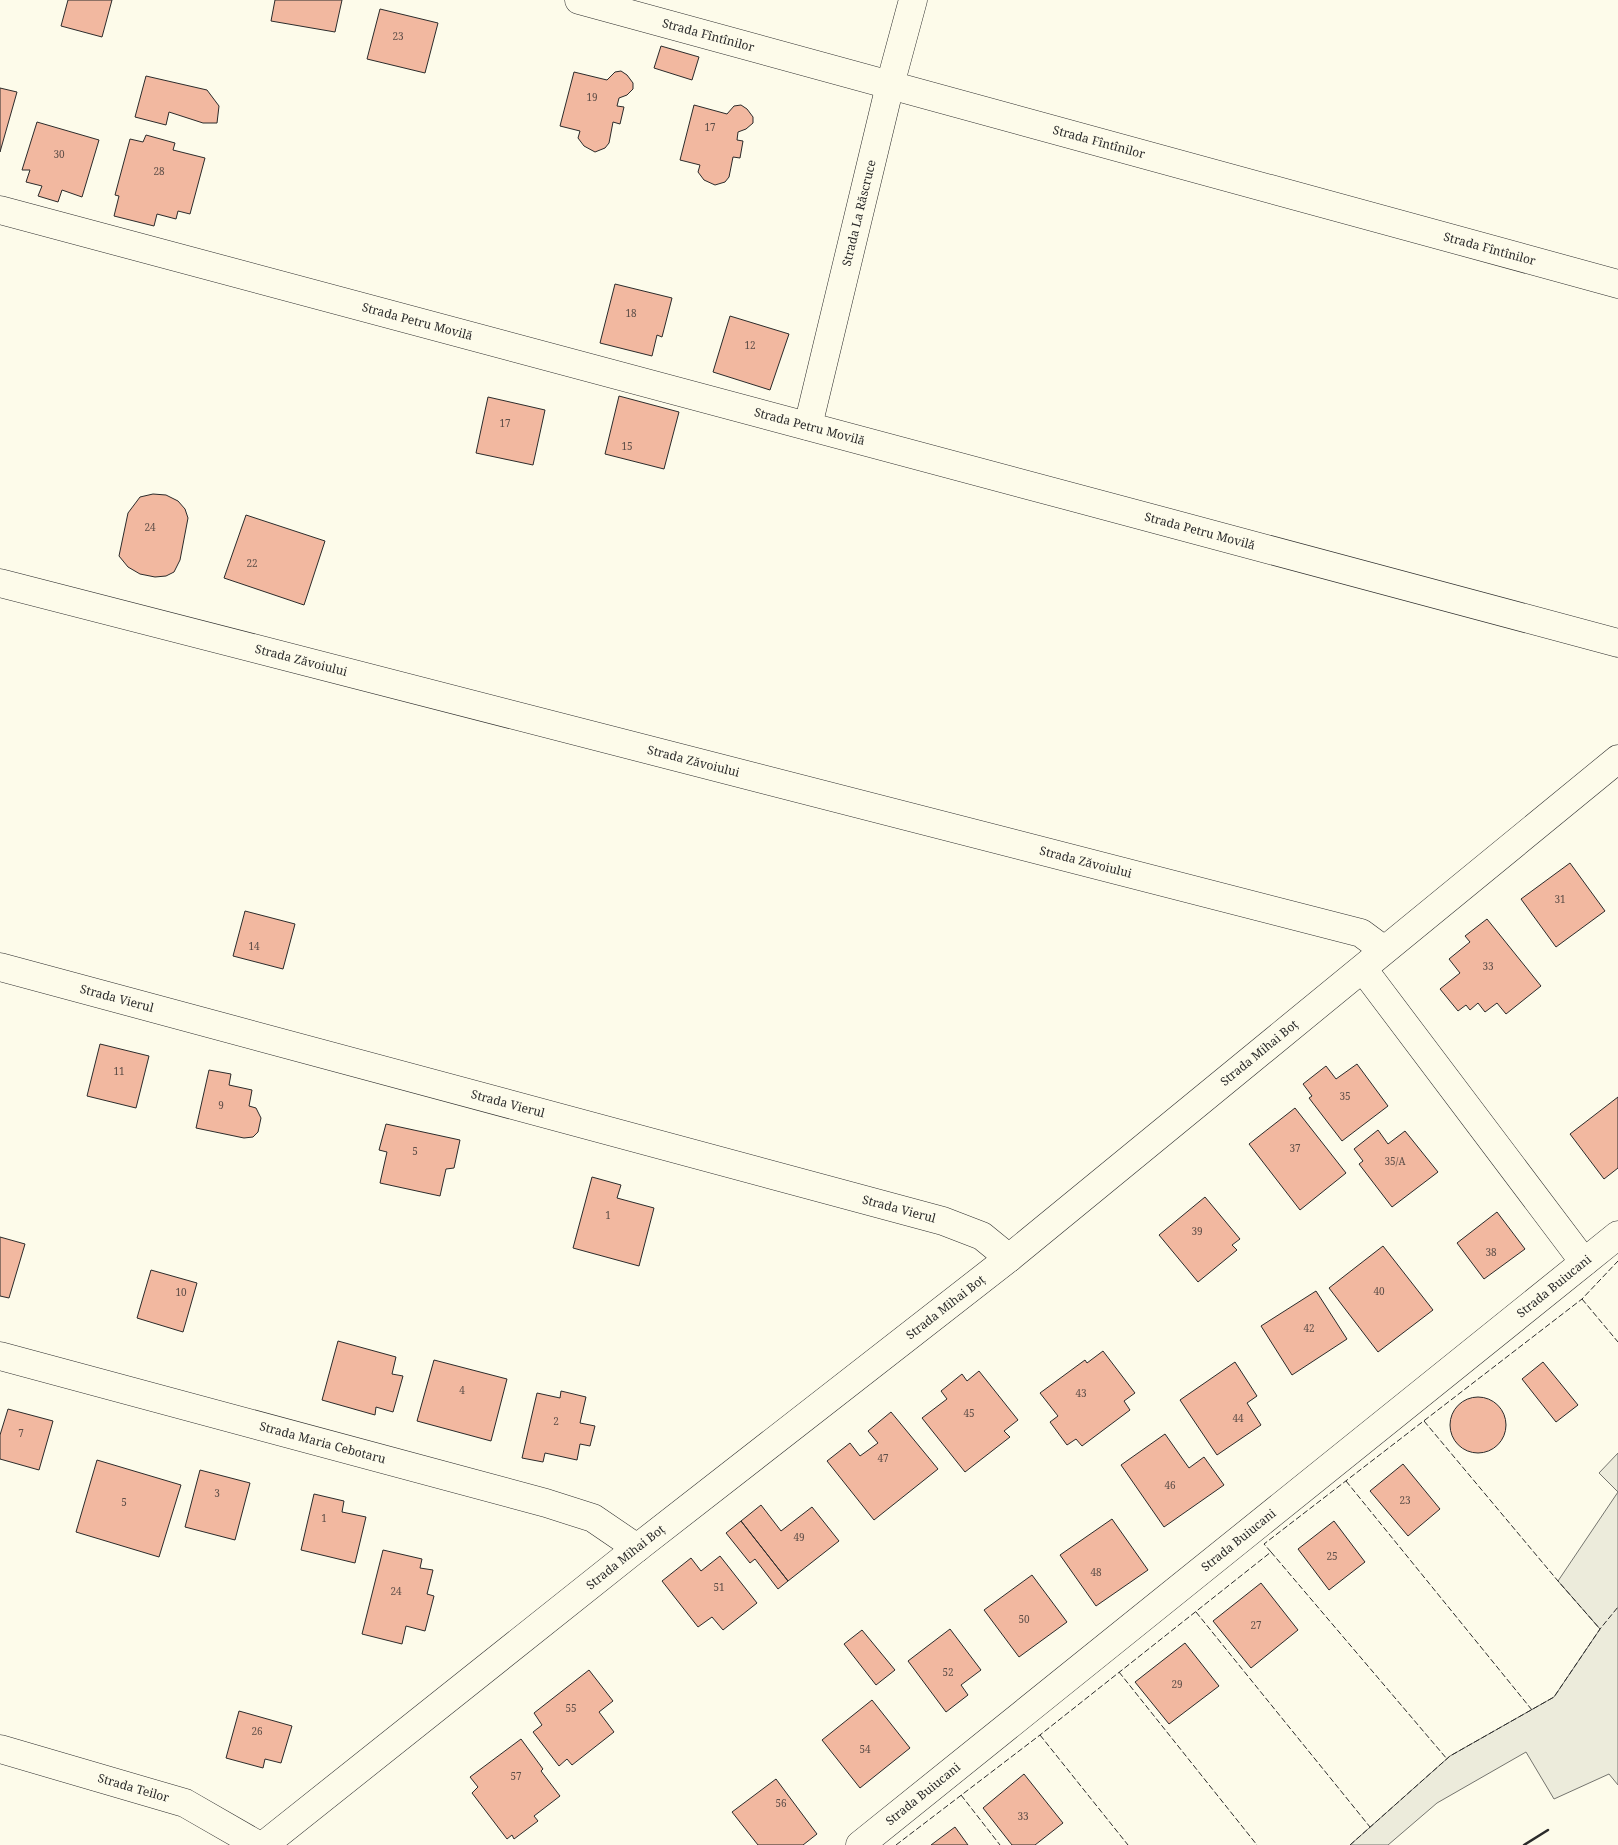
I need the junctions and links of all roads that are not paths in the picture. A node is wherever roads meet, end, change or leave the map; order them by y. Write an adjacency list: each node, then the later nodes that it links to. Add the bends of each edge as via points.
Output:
1 (579, 0): 3 (street, Strada Fîntînilor)
2 (914, 0): 3 (street, Strada La Răscruce)
3 (890, 85): 5 (street, Strada Fîntînilor); 6 (street, Strada La Răscruce)
4 (0, 210): 6 (street, Strada Petru Movilă)
5 (1618, 284)
6 (808, 426): 8 (street, Strada Petru Movilă)
7 (0, 583): 10 (street, Strada Zăvoiului, via 1361,934)
8 (1618, 643)
9 (1618, 759): 10 (street, Strada Mihai Boț)
10 (1384, 950): 12 (street, Strada Mihai Boț)
11 (0, 967): 14 (street, Strada Vierul, via 943,1221 982,1236)
12 (1362, 969): 14 (street, Strada Mihai Boț); 15 (street)
13 (1618, 1234): 15 (street, Strada Buiucani)
14 (1009, 1258): 17 (street, Strada Mihai Boț)
15 (1584, 1262): 21 (street, Strada Buiucani)
16 (0, 1356): 17 (street, Strada Maria Cebotaru, via 546,1503 593,1518)
17 (637, 1548): 20 (street, Strada Mihai Boț)
18 (0, 1749): 19 (street, Strada Teilor, via 185,1803)
19 (258, 1845)
20 (264, 1845)
21 (860, 1845)

